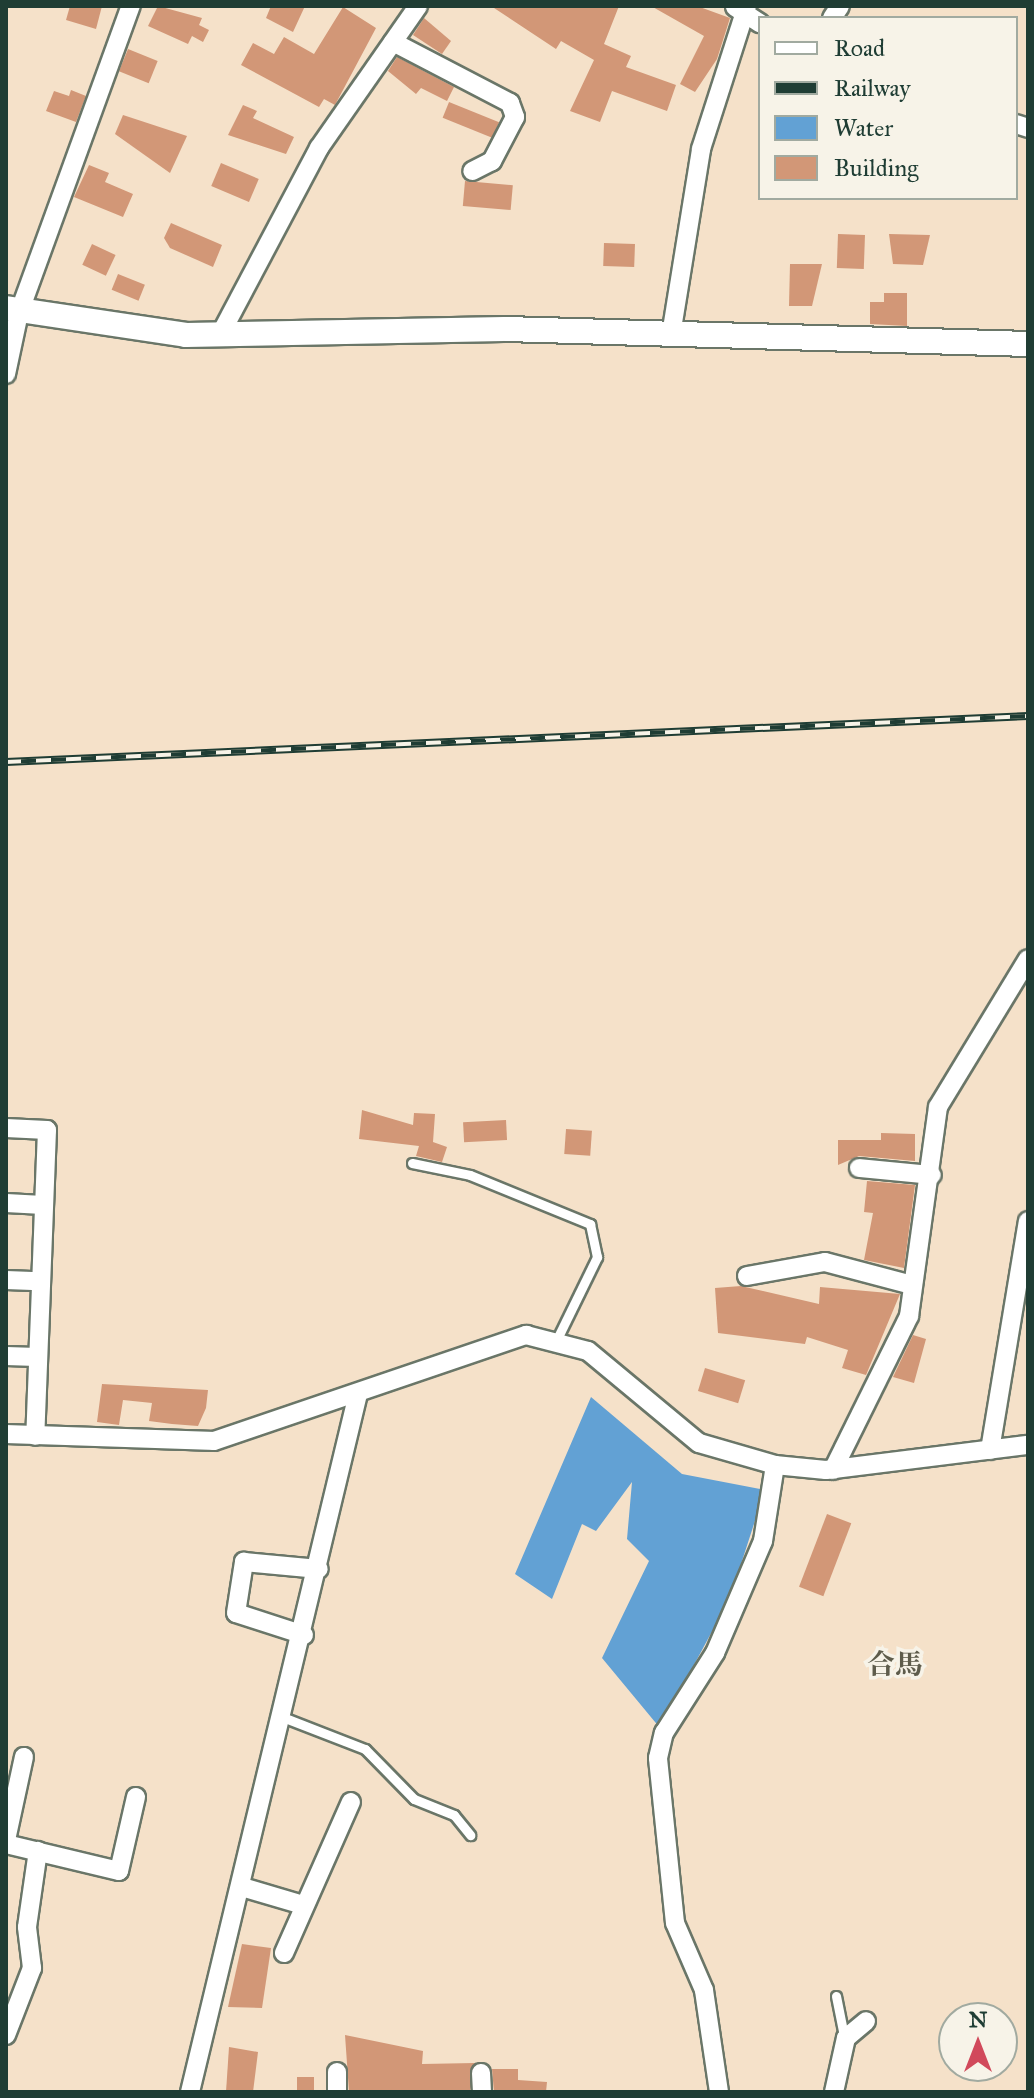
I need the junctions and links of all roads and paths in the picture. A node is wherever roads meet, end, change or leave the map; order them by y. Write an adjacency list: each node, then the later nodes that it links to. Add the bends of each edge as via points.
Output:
1 (131, 6): 7 (street)
2 (418, 6): 5 (street)
3 (740, 8): 4 (street); 9 (street, via 701,149)
4 (758, 22)
5 (393, 42): 6 (street, via 510,103 515,117 492,161); 8 (street, via 319,148)
6 (472, 171)
7 (12, 311): 8 (street); 11 (street)
8 (220, 335): 9 (street, via 505,329)
9 (671, 335): 10 (street)
10 (1028, 344)
11 (6, 374)
12 (1028, 959): 16 (street, via 938,1107)
13 (6, 1128): 18 (street, via 47,1130)
14 (412, 1163): 24 (lane, via 470,1175 590,1224 597,1257)
15 (859, 1168): 16 (street)
16 (932, 1175): 23 (street)
17 (6, 1203): 18 (street)
18 (43, 1205): 22 (street)
19 (1028, 1221): 31 (street)
20 (747, 1276): 23 (street, via 825,1262)
21 (6, 1280): 22 (street)
22 (39, 1281): 26 (street)
23 (912, 1285): 33 (street, via 900,1342)
24 (557, 1339): 27 (street, via 510,1338); 32 (street, via 596,1357 688,1437)
25 (6, 1356): 26 (street)
26 (37, 1357): 29 (street)
27 (358, 1394): 29 (street, via 199,1443); 34 (street)
28 (6, 1434): 29 (street)
29 (35, 1436)
30 (1028, 1445): 31 (street)
31 (990, 1450): 33 (street)
32 (775, 1465): 33 (street); 54 (street, via 763,1541 658,1758 675,1923 704,1990)
33 (833, 1470)
34 (319, 1569): 35 (street); 35 (street, via 244,1562 236,1613)
35 (304, 1635): 36 (street)
36 (285, 1718): 40 (lane, via 355,1743 414,1799 454,1815); 43 (street)
37 (24, 1757): 41 (street)
38 (136, 1797): 42 (street, via 119,1871)
39 (351, 1802): 44 (street)
40 (470, 1835)
41 (6, 1842): 42 (street)
42 (38, 1851): 47 (street, via 27,1927 32,1968)
43 (242, 1887): 44 (street); 52 (street)
44 (303, 1905): 45 (street)
45 (284, 1953)
46 (836, 1996): 50 (lane)
47 (12, 2006): 49 (street)
48 (866, 2021): 50 (street)
49 (6, 2035)
50 (843, 2047): 55 (street)
51 (337, 2072): 53 (street)
52 (190, 2092)
53 (337, 2092)
54 (719, 2092)
55 (834, 2092)

